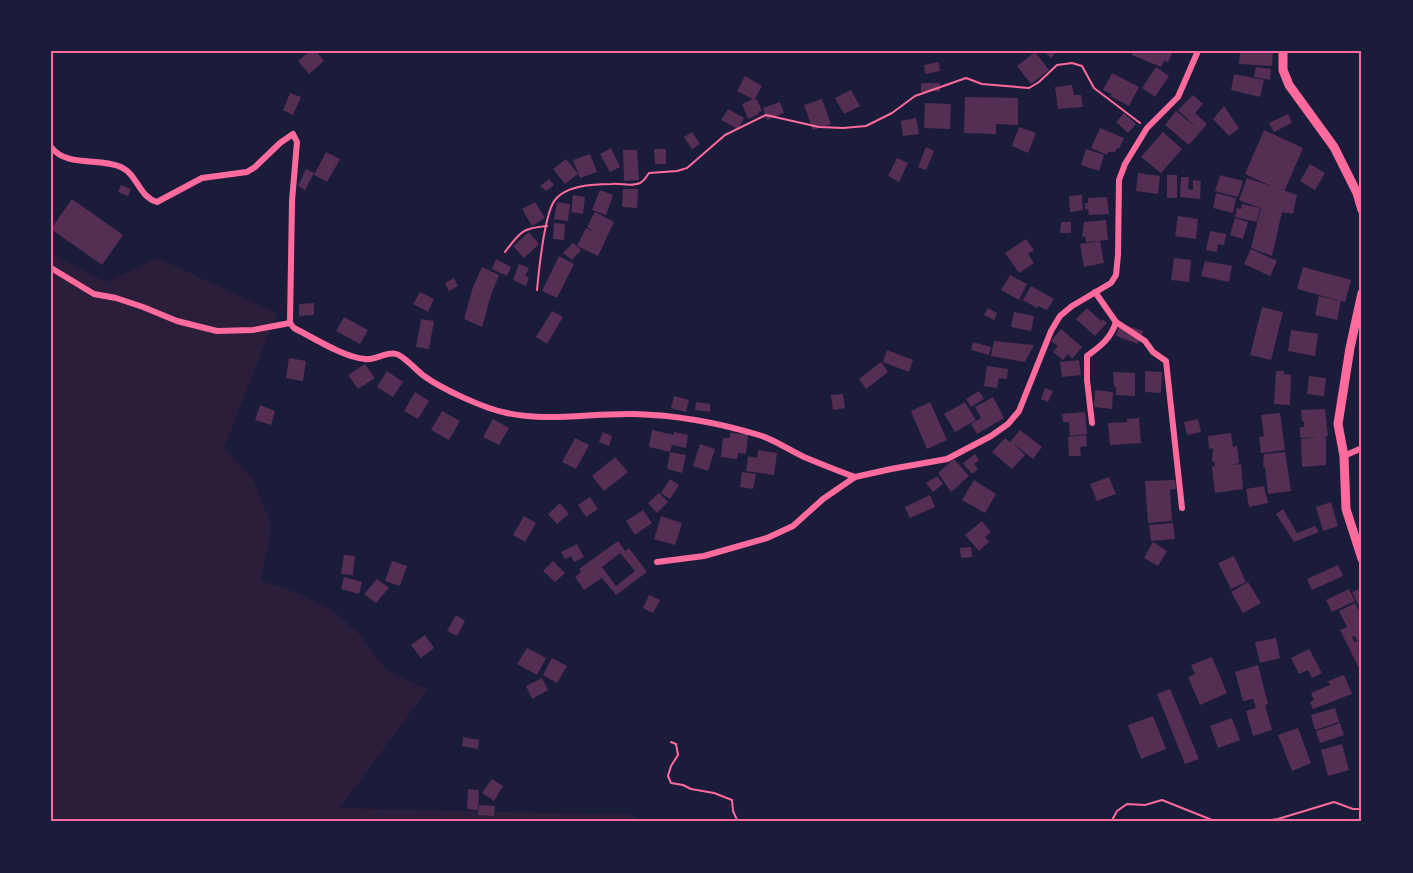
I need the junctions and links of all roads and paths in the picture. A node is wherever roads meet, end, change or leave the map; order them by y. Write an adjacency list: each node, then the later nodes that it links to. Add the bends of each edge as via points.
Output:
1 (1198, 51): 3 (street, via 1178,97)
2 (1283, 51): 5 (main road, via 1283,70 1289,85 1334,147)
3 (1147, 128): 6 (path, via 1094,88 1082,66 1072,63 1057,65 1029,88 982,84 966,78 915,96 866,126 819,128 766,115 725,135 687,168 649,173 642,183 586,186 564,193 553,202); 10 (street, via 1119,180 1116,275 1111,283)
4 (51, 147): 13 (street, via 63,158 123,168 148,200 157,202 202,178 247,172 293,134 297,142)
5 (1362, 210)
6 (547, 226): 7 (path, via 528,227 519,232); 9 (path)
7 (505, 252)
8 (51, 268): 13 (street, via 94,294 217,331)
9 (537, 290)
10 (1095, 292): 12 (street); 17 (street, via 1060,316 1018,411 1008,424 947,459)
11 (1362, 293): 16 (main road, via 1338,424)
12 (1116, 322): 14 (street, via 1112,334 1087,356); 18 (street, via 1166,361)
13 (290, 323): 17 (street, via 365,360 397,354 426,378 504,413 529,417 632,414 711,423 761,435)
14 (1092, 423)
15 (1362, 448): 16 (street)
16 (1344, 456): 19 (main road, via 1346,509)
17 (855, 477): 20 (street, via 793,526 767,538 704,556)
18 (1182, 508)
19 (1362, 558)
20 (657, 562)
21 (671, 742): 23 (path, via 676,744 678,755 668,776 671,783 732,800)
22 (1362, 809): 26 (path, via 1334,802)
23 (738, 822)
24 (1111, 822): 25 (path, via 1116,811 1127,804 1145,805 1162,800 1212,820)
25 (1231, 822)
26 (1259, 822)

